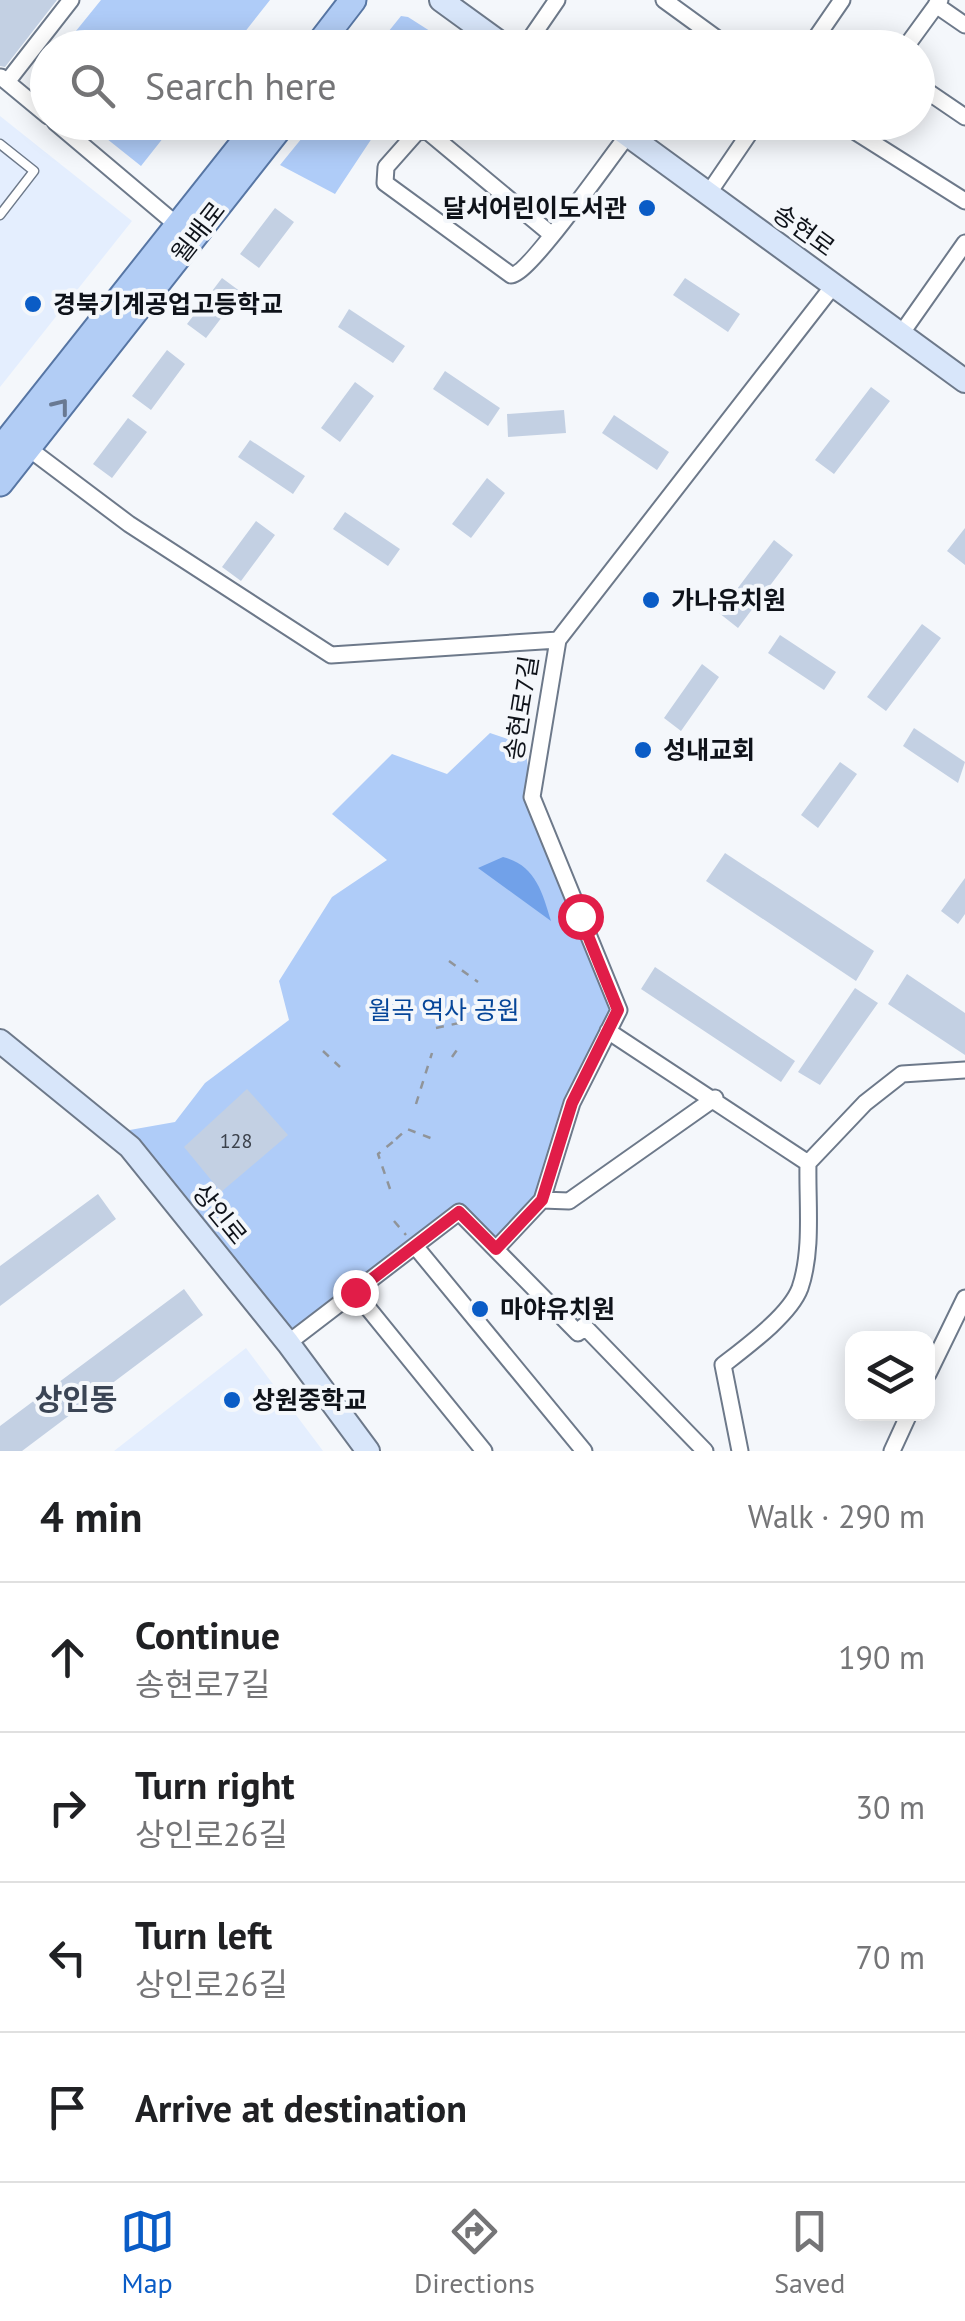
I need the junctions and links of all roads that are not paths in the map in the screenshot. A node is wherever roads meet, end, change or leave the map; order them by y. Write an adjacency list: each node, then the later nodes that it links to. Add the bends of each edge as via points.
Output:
1 (71, 0): 10 (street)
2 (353, 0): 11 (main road)
3 (364, 0): 12 (main road)
4 (441, 0): 13 (main road)
5 (557, 0): 14 (street)
6 (664, 0): 15 (street)
7 (842, 0): 16 (street)
8 (938, 3): 9 (street); 17 (street)
9 (965, 25)
10 (46, 30)
11 (330, 30)
12 (345, 30)
13 (482, 30)
14 (536, 30)
15 (705, 30)
16 (821, 30)
17 (919, 30)
18 (30, 48): 19 (street)
19 (4, 79): 21 (street)
20 (935, 97): 22 (street)
21 (30, 101)
22 (965, 117)
23 (76, 140): 36 (street)
24 (246, 140): 36 (main road, 월배로)
25 (270, 140): 42 (main road, 월배로, one-way to 25)
26 (410, 140): 37 (street, via 386,167 385,183 511,274 525,270)
27 (438, 140): 37 (street)
28 (612, 140): 37 (street)
29 (634, 140): 33 (main road, 송현로)
30 (745, 140): 33 (street)
31 (871, 140): 34 (street)
32 (0, 144): 35 (lane, via 34,171)
33 (708, 194): 39 (main road, 송현로)
34 (965, 201)
35 (0, 215)
36 (178, 225): 43 (main road, 월배로)
37 (552, 236)
38 (965, 243): 40 (street)
39 (834, 286): 40 (main road, 송현로); 45 (street, 송현로7길)
40 (901, 334): 41 (main road, 송현로)
41 (965, 381)
42 (28, 448): 44 (main road, 월배로); 45 (street, via 129,524 331,656)
43 (0, 450)
44 (0, 482)
45 (558, 640): 46 (street, 송현로7길, via 532,797 618,1010)
46 (608, 1031): 49 (street); 51 (street, 송현로7길, via 572,1103)
47 (0, 1041): 57 (main road, 상인로, via 130,1146)
48 (965, 1070): 50 (street, via 902,1074)
49 (715, 1098): 50 (street); 51 (street, via 569,1201)
50 (808, 1163): 64 (street, via 799,1290 763,1333 723,1365)
51 (542, 1200): 53 (street, 송현로7길)
52 (415, 1246): 53 (street, via 459,1212); 54 (street); 62 (street)
53 (496, 1249): 63 (street, via 578,1333 584,1326)
54 (355, 1292): 57 (street); 61 (street)
55 (965, 1298): 56 (street)
56 (958, 1326): 58 (street)
57 (288, 1342): 60 (main road, 상인로)
58 (935, 1363)
59 (907, 1421): 65 (street)
60 (368, 1451)
61 (484, 1451)
62 (584, 1451)
63 (706, 1451)
64 (740, 1451)
65 (892, 1451)

